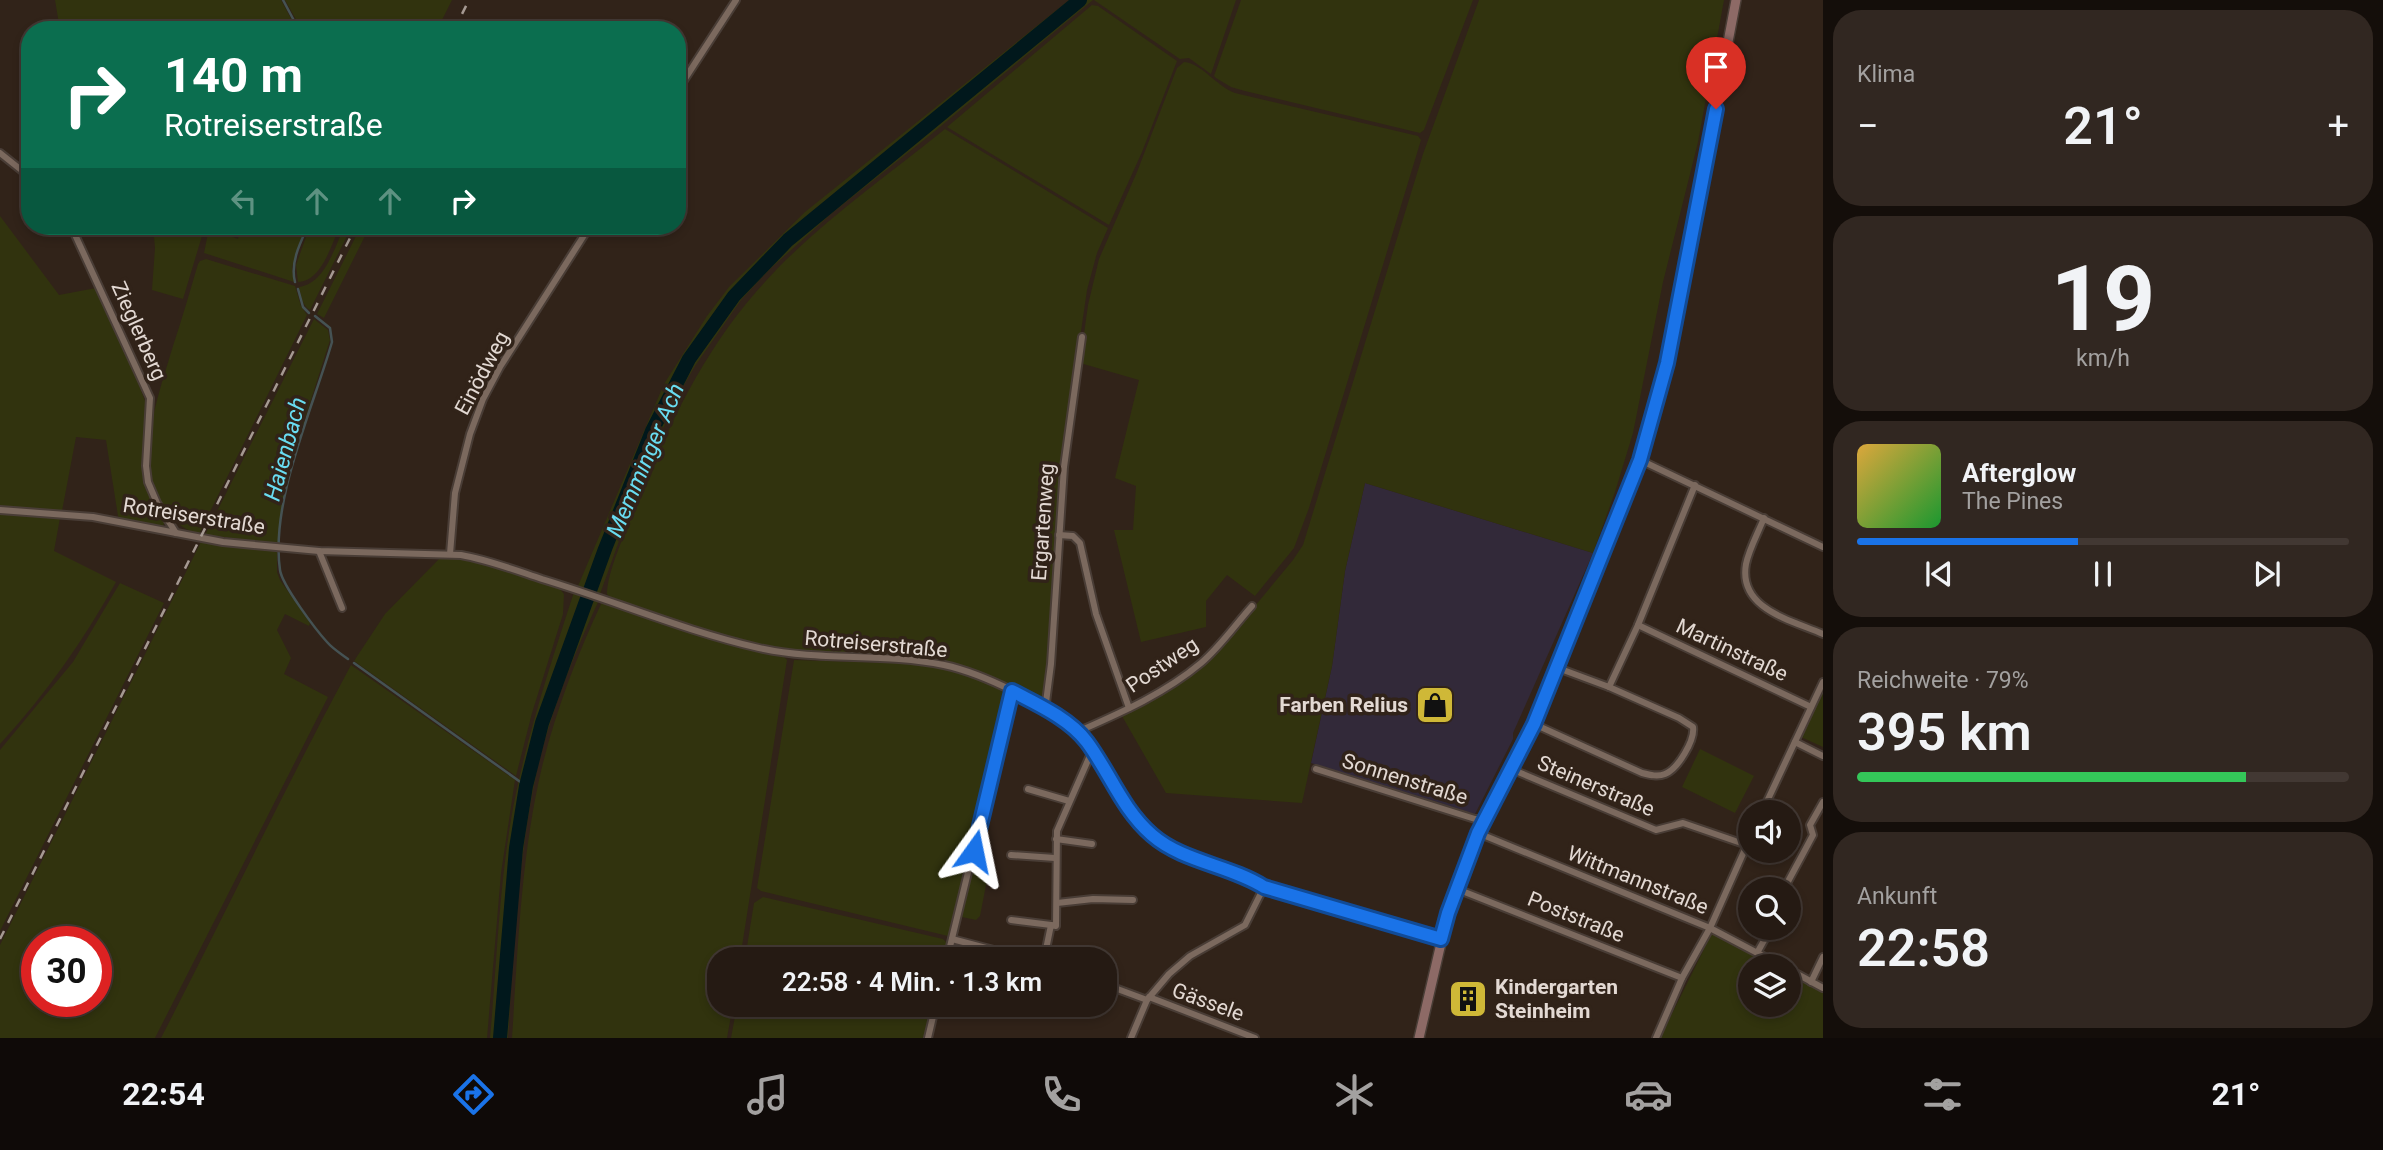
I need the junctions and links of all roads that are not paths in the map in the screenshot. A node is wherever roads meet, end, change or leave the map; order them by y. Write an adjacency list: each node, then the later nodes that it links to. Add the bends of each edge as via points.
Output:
1 (736, 0): 3 (street)
2 (1736, 0): 9 (street, via 1667,363)
3 (686, 77)
4 (0, 153): 5 (street)
5 (21, 170)
6 (75, 235): 13 (street, Zieglerberg, via 150,398 148,482)
7 (584, 235): 17 (street, Einödweg, via 483,400 455,493)
8 (1082, 337): 14 (street, Ergartenweg)
9 (1640, 460): 10 (street); 22 (street)
10 (1695, 485): 12 (street); 20 (street)
11 (0, 510): 13 (street, Rotreiserstraße, via 63,514)
12 (1764, 518): 15 (street); 21 (street, via 1746,562 1748,590 1777,615)
13 (176, 533): 16 (street, Rotreiserstraße)
14 (1059, 535): 27 (street, via 1073,536 1080,543 1096,614); 28 (street, Ergartenweg)
15 (1823, 547)
16 (319, 551): 17 (street, Rotreiserstraße); 19 (street)
17 (450, 554): 25 (street, Rotreiserstraße, via 482,559 760,648 792,655 942,664)
18 (1252, 606): 27 (street, Postweg, via 1201,663)
19 (342, 608)
20 (1638, 625): 24 (street); 26 (street, Martinstraße)
21 (1823, 634)
22 (1559, 668): 24 (street); 29 (street)
23 (1823, 682): 26 (street)
24 (1609, 687): 29 (street, via 1693,727 1693,736 1672,770 1657,776 1642,773)
25 (1012, 691): 28 (street, Rotreiserstraße); 56 (street)
26 (1811, 707): 31 (street)
27 (1129, 708): 30 (street, Postweg)
28 (1045, 709): 30 (street, Rotreiserstraße)
29 (1534, 724): 35 (street)
30 (1077, 732): 32 (street, Rotreiserstraße)
31 (1795, 742): 33 (street); 37 (street)
32 (1093, 751): 38 (street); 49 (street, Rotreiserstraße, via 1128,809 1158,840)
33 (1823, 756)
34 (1316, 769): 40 (street, Sonnenstraße)
35 (1511, 769): 40 (street); 43 (street, Steinerstraße, via 1656,830 1683,823)
36 (1028, 789): 38 (street)
37 (1768, 800)
38 (1069, 801): 42 (street)
39 (1823, 802): 48 (street, via 1810,825 1813,835)
40 (1484, 819): 41 (street)
41 (1478, 833): 50 (street); 55 (street, Wittmannstraße)
42 (1056, 839): 44 (street); 46 (street)
43 (1738, 839)
44 (1091, 844)
45 (1011, 855): 46 (street)
46 (1055, 858): 52 (street)
47 (1739, 863): 55 (street)
48 (1790, 877)
49 (1264, 887): 57 (street, Rotreiserstraße); 69 (street, via 1245,925 1189,956)
50 (1457, 889): 57 (street); 65 (street, Poststraße)
51 (1133, 900): 52 (street)
52 (1057, 903): 54 (street, via 1056,926)
53 (1011, 920): 54 (street)
54 (1051, 925): 61 (street)
55 (1710, 928): 62 (street, Wittmannstraße); 65 (street)
56 (952, 939): 59 (street); 60 (street)
57 (1441, 939): 74 (street)
58 (1764, 940): 62 (street)
59 (950, 947)
60 (982, 947)
61 (1046, 947)
62 (1757, 953)
63 (1823, 957): 66 (street)
64 (1801, 977): 66 (street)
65 (1682, 978): 75 (street)
66 (1811, 982): 68 (street)
67 (1117, 988): 69 (street, Gässele)
68 (1823, 988)
69 (1148, 999): 72 (street); 73 (street, Gässele)
70 (933, 1017): 71 (street)
71 (928, 1038)
72 (1131, 1038)
73 (1255, 1038)
74 (1419, 1038)
75 (1656, 1038)

